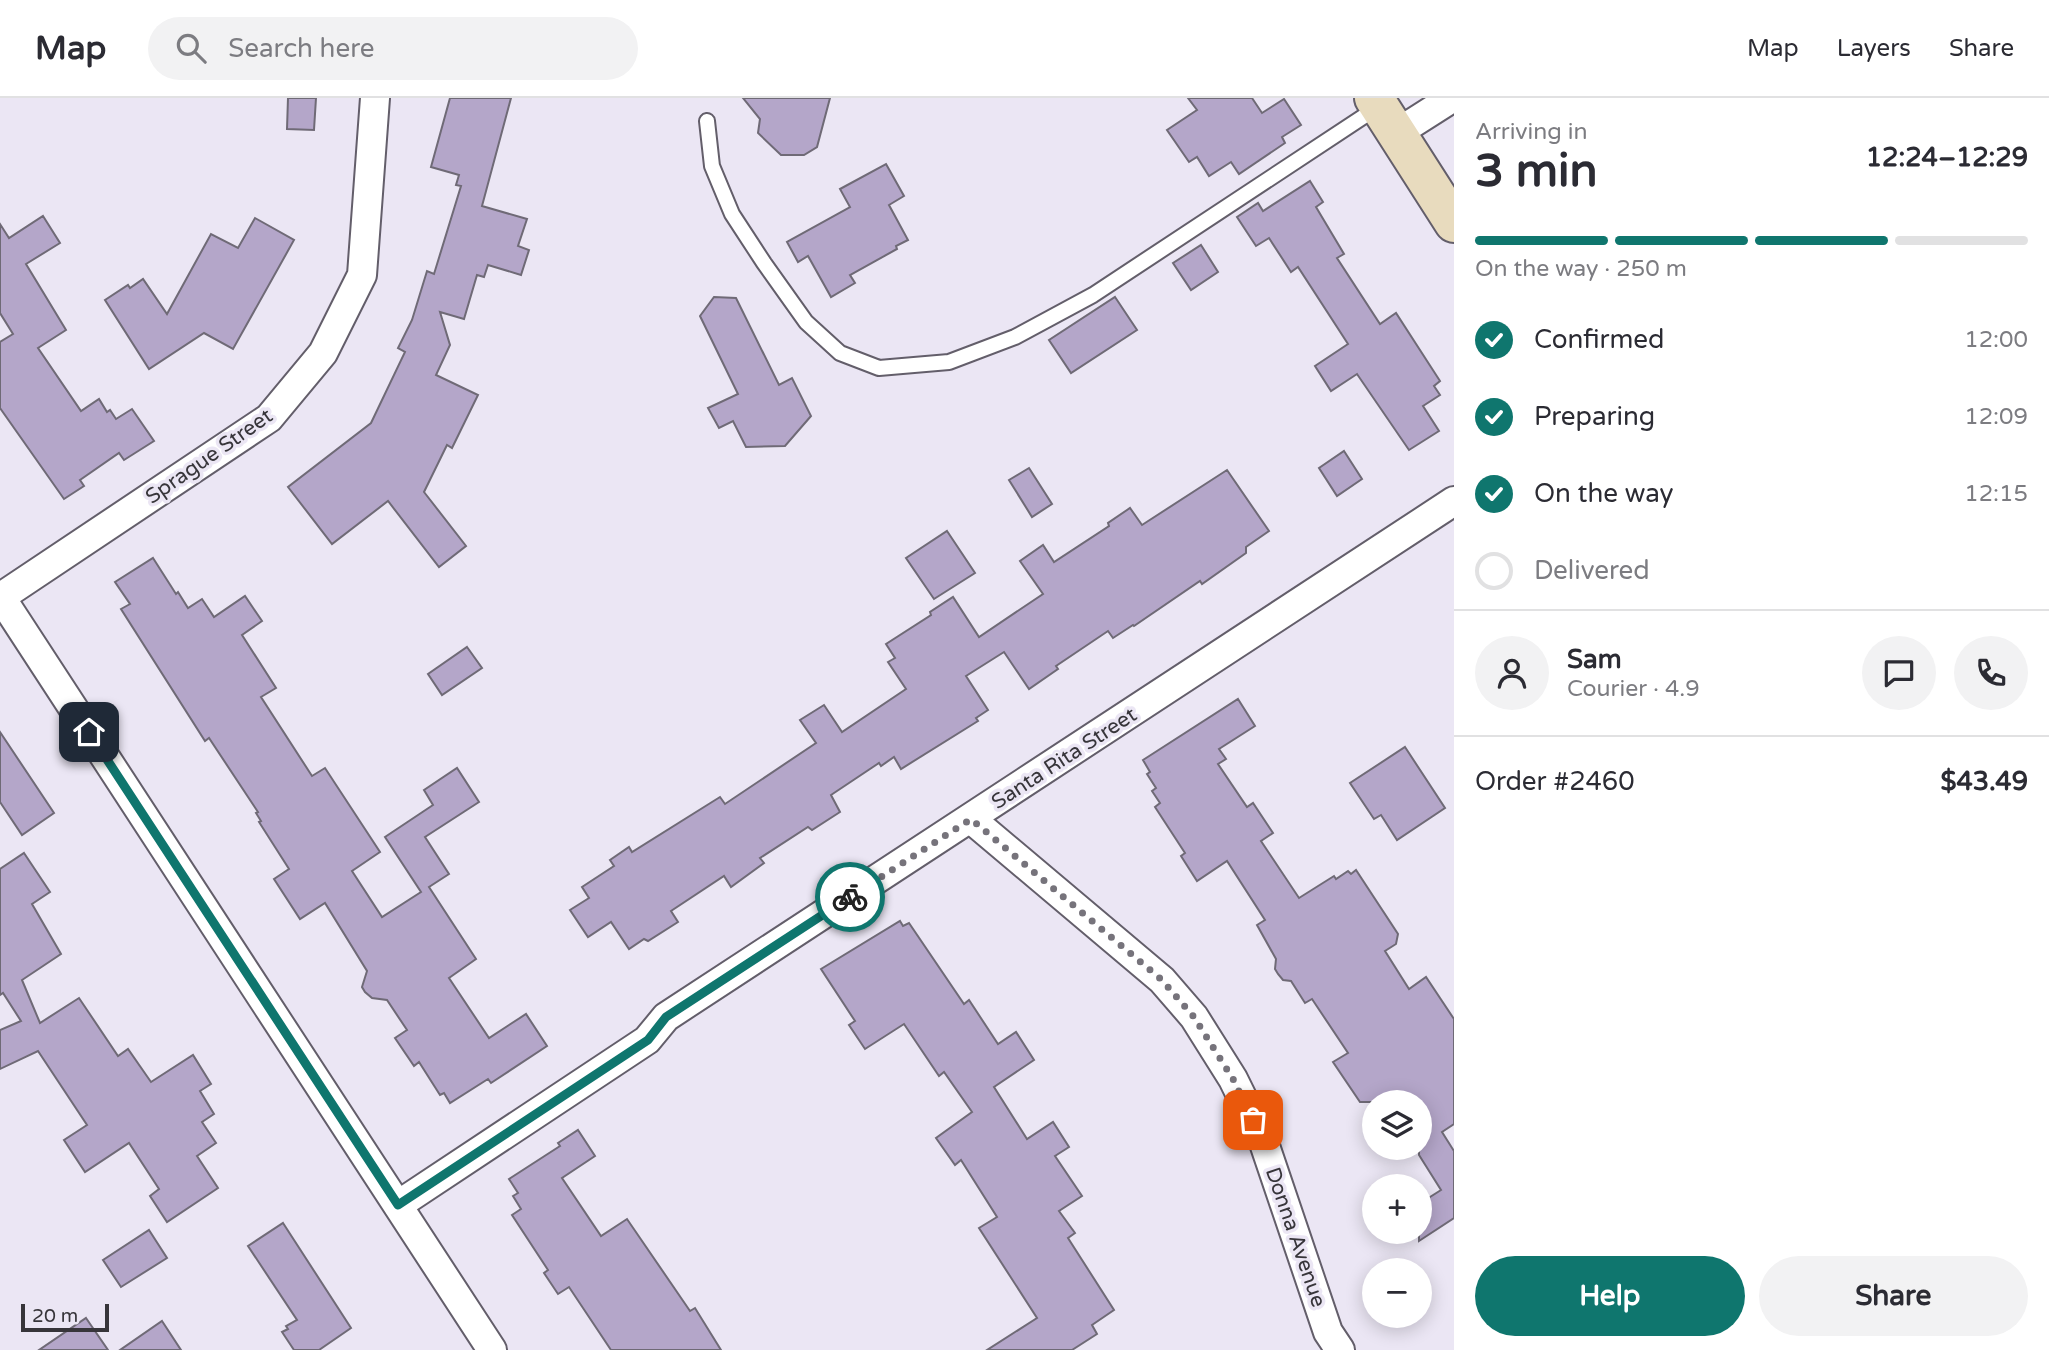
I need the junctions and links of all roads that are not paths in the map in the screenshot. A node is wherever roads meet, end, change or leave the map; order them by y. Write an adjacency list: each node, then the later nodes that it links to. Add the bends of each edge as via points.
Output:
1 (375, 98): 7 (street, Sprague Street, via 362,275 323,353 269,418)
2 (1452, 98): 3 (street)
3 (1384, 113): 4 (lane, via 1093,295 1015,337 949,362 879,368 840,353 806,322 764,263 732,214 712,166); 5 (main road)
4 (706, 121)
5 (1454, 223)
6 (1454, 501): 8 (street, Santa Rita Street)
7 (0, 597): 9 (street)
8 (971, 819): 9 (street, Santa Rita Street, via 666,1017 648,1040); 11 (street, Donna Avenue, via 1162,980 1194,1017 1264,1140 1328,1332)
9 (398, 1205): 10 (street)
10 (492, 1350)
11 (1340, 1350)

